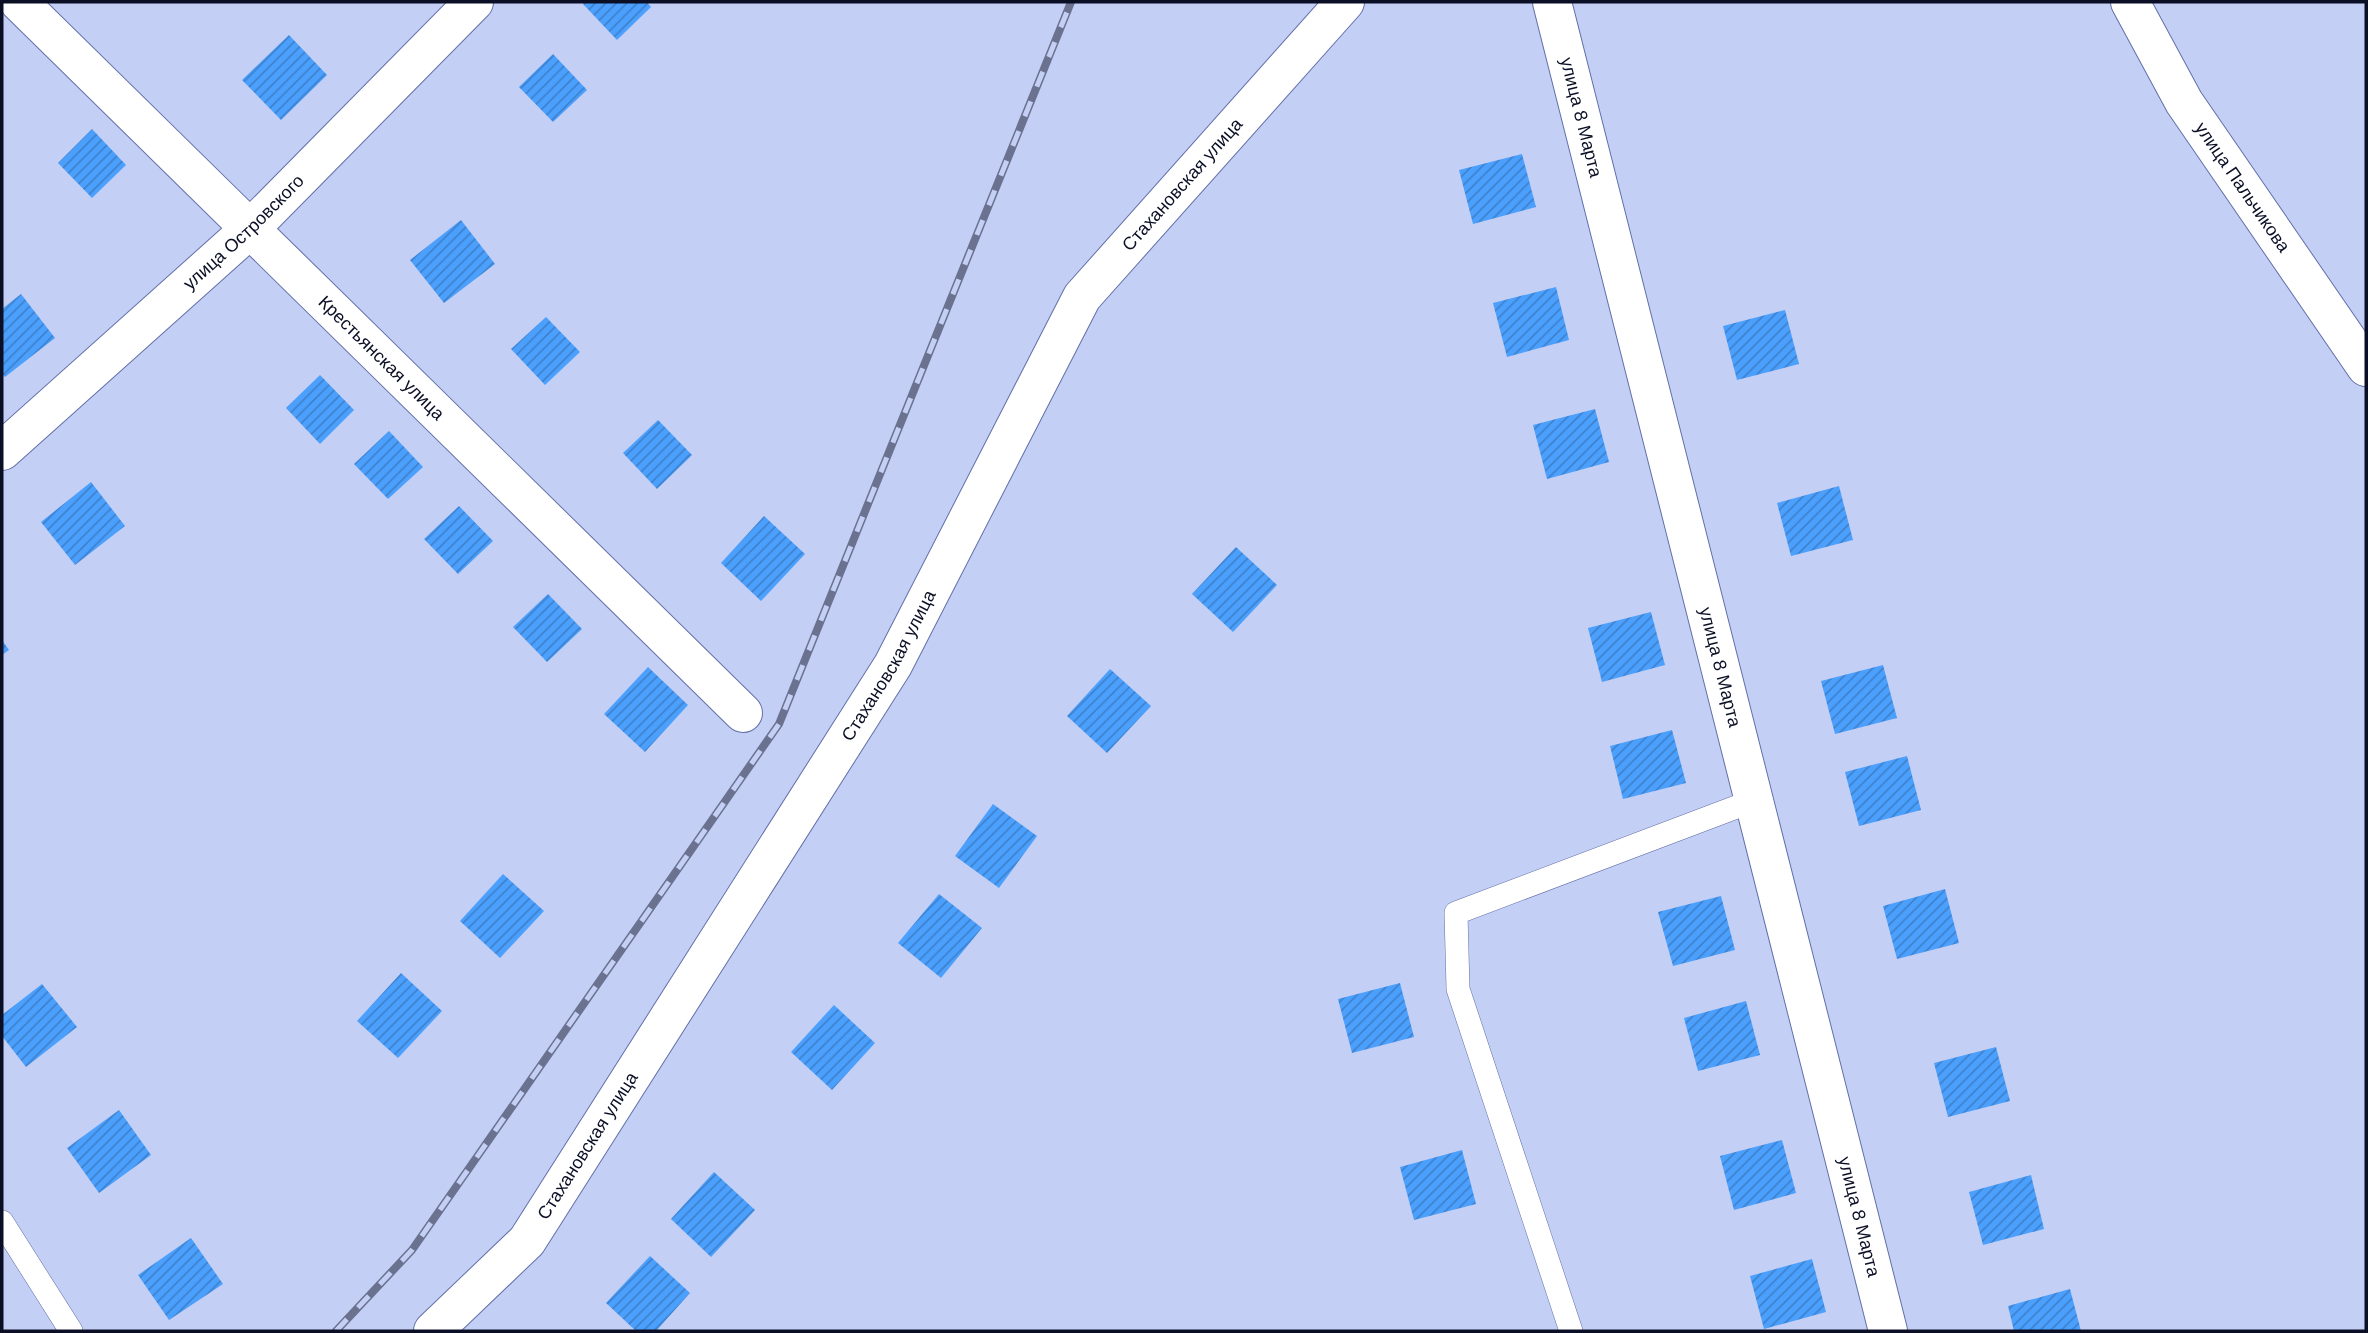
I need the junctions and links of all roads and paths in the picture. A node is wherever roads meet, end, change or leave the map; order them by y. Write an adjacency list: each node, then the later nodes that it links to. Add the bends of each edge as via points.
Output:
1 (19, 2): 6 (street, Крестьянская улица)
2 (474, 2): 6 (street, улица Островского)
3 (1345, 2): 13 (street, Стахановская улица, via 1082,297 893,665 527,1241)
4 (1552, 2): 10 (street, улица 8 Марта)
5 (2130, 2): 7 (street, улица Пальчикова, via 2184,102)
6 (250, 229): 8 (street, улица Островского); 9 (street, Крестьянская улица)
7 (2359, 343)
8 (2, 451)
9 (743, 713)
10 (1755, 800): 14 (lane, via 1456,913 1458,989); 15 (street, улица 8 Марта)
11 (2, 1222): 12 (lane)
12 (71, 1331)
13 (433, 1331)
14 (1571, 1331)
15 (1888, 1331)

